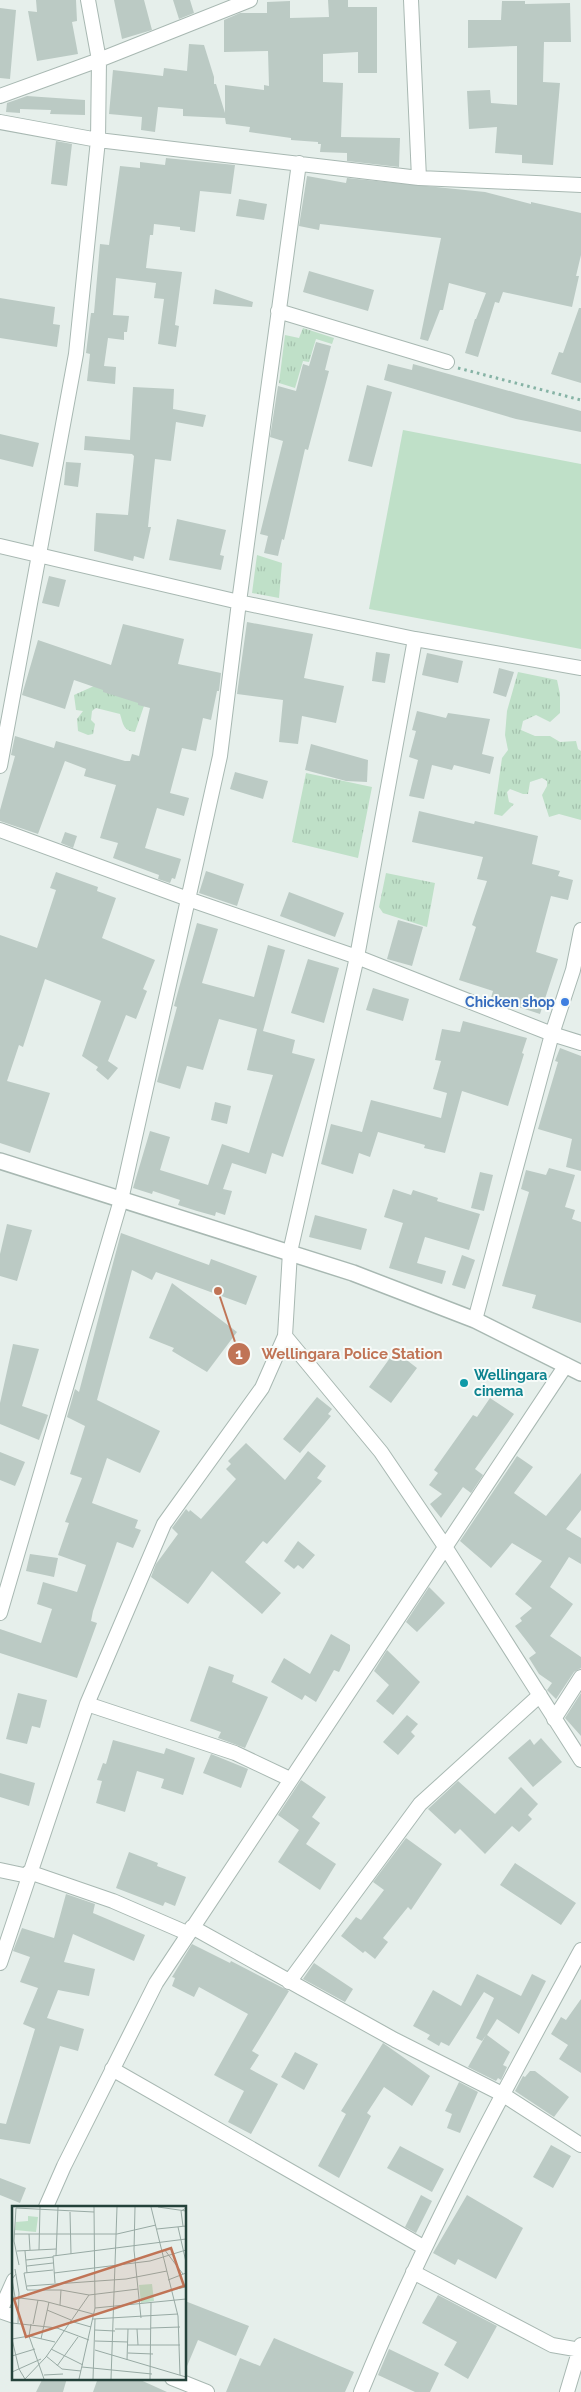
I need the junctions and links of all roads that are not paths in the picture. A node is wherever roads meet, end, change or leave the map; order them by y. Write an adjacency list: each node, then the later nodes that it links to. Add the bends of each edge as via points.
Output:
1 (88, 0): 4 (street)
2 (250, 0): 4 (street)
3 (411, 0): 9 (street)
4 (98, 60): 5 (street); 7 (street)
5 (0, 96)
6 (0, 122): 7 (street)
7 (98, 140): 8 (street); 14 (street, via 76,354)
8 (299, 164): 9 (street); 11 (street)
9 (419, 178): 10 (street)
10 (581, 185)
11 (278, 311): 12 (street); 15 (street)
12 (447, 362)
13 (0, 546): 14 (street)
14 (40, 555): 15 (street); 18 (street)
15 (239, 602): 16 (street); 20 (street, via 220,756)
16 (415, 639): 17 (street); 22 (street)
17 (581, 668)
18 (0, 766)
19 (0, 830): 20 (street)
20 (188, 900): 22 (street); 26 (street)
21 (581, 930): 23 (street, via 573,970)
22 (357, 957): 23 (street); 27 (street)
23 (552, 1034): 24 (street); 28 (street)
24 (581, 1043)
25 (0, 1161): 26 (street)
26 (120, 1200): 27 (street); 33 (street)
27 (290, 1252): 28 (street); 29 (street)
28 (475, 1320): 30 (street)
29 (285, 1336): 32 (street, via 381,1452); 36 (street, via 262,1388 164,1524)
30 (566, 1365): 31 (street); 32 (street)
31 (581, 1373)
32 (444, 1545): 35 (street); 39 (street)
33 (0, 1612)
34 (581, 1677): 37 (street)
35 (540, 1695): 37 (street); 45 (street, via 420,1804)
36 (87, 1704): 39 (street, via 235,1754); 41 (street)
37 (554, 1719): 38 (street)
38 (581, 1760)
39 (290, 1779): 42 (street)
40 (0, 1870): 41 (street)
41 (28, 1874): 42 (street); 44 (street)
42 (189, 1930): 45 (street); 46 (street, via 156,1983)
43 (581, 1950): 47 (street)
44 (0, 1963)
45 (289, 1982): 47 (street)
46 (112, 2069): 49 (street); 50 (street)
47 (502, 2094): 48 (street); 50 (street)
48 (581, 2145)
49 (46, 2206)
50 (425, 2248): 51 (street)
51 (413, 2272): 55 (street, via 552,2345); 58 (street)
52 (12, 2284): 53 (street)
53 (0, 2311): 54 (street)
54 (12, 2315)
55 (580, 2348): 59 (street)
56 (177, 2380): 57 (street)
57 (207, 2392)
58 (361, 2392)
59 (567, 2392)

